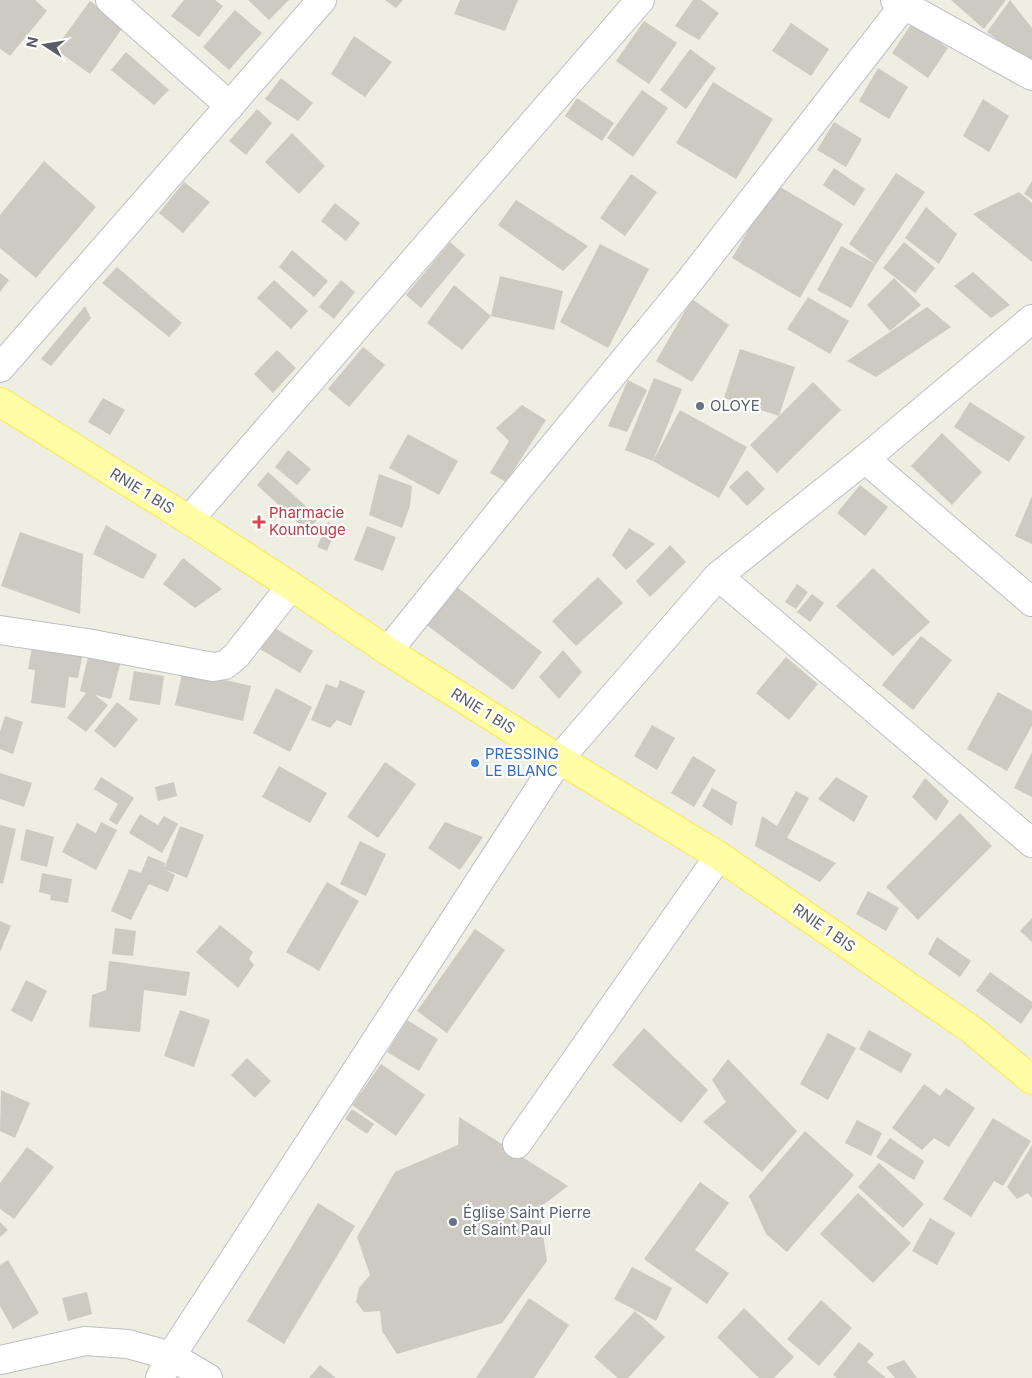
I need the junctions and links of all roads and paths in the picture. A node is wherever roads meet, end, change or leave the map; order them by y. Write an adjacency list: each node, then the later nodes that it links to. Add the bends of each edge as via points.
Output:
1 (110, 0): 6 (street)
2 (322, 0): 6 (street)
3 (640, 0): 11 (street)
4 (899, 3): 5 (street); 16 (street, via 688,283)
5 (1032, 76)
6 (230, 106): 8 (street)
7 (1032, 319): 10 (street)
8 (0, 368)
9 (0, 402): 11 (main road, RNIE 1 BIS)
10 (865, 459): 12 (street); 14 (street)
11 (189, 520): 13 (main road, RNIE 1 BIS)
12 (718, 576): 17 (street); 18 (street)
13 (291, 586): 15 (street, via 236,656 225,665 213,667); 16 (main road, RNIE 1 BIS)
14 (1032, 602)
15 (0, 630)
16 (388, 651): 17 (main road, RNIE 1 BIS)
17 (559, 759): 19 (main road, RNIE 1 BIS); 23 (street)
18 (1032, 843)
19 (719, 856): 20 (main road, RNIE 1 BIS, via 972,1030); 21 (street)
20 (1032, 1080)
21 (517, 1144)
22 (0, 1360): 23 (street, via 84,1341 128,1344)
23 (165, 1367): 24 (street)
24 (208, 1378)

